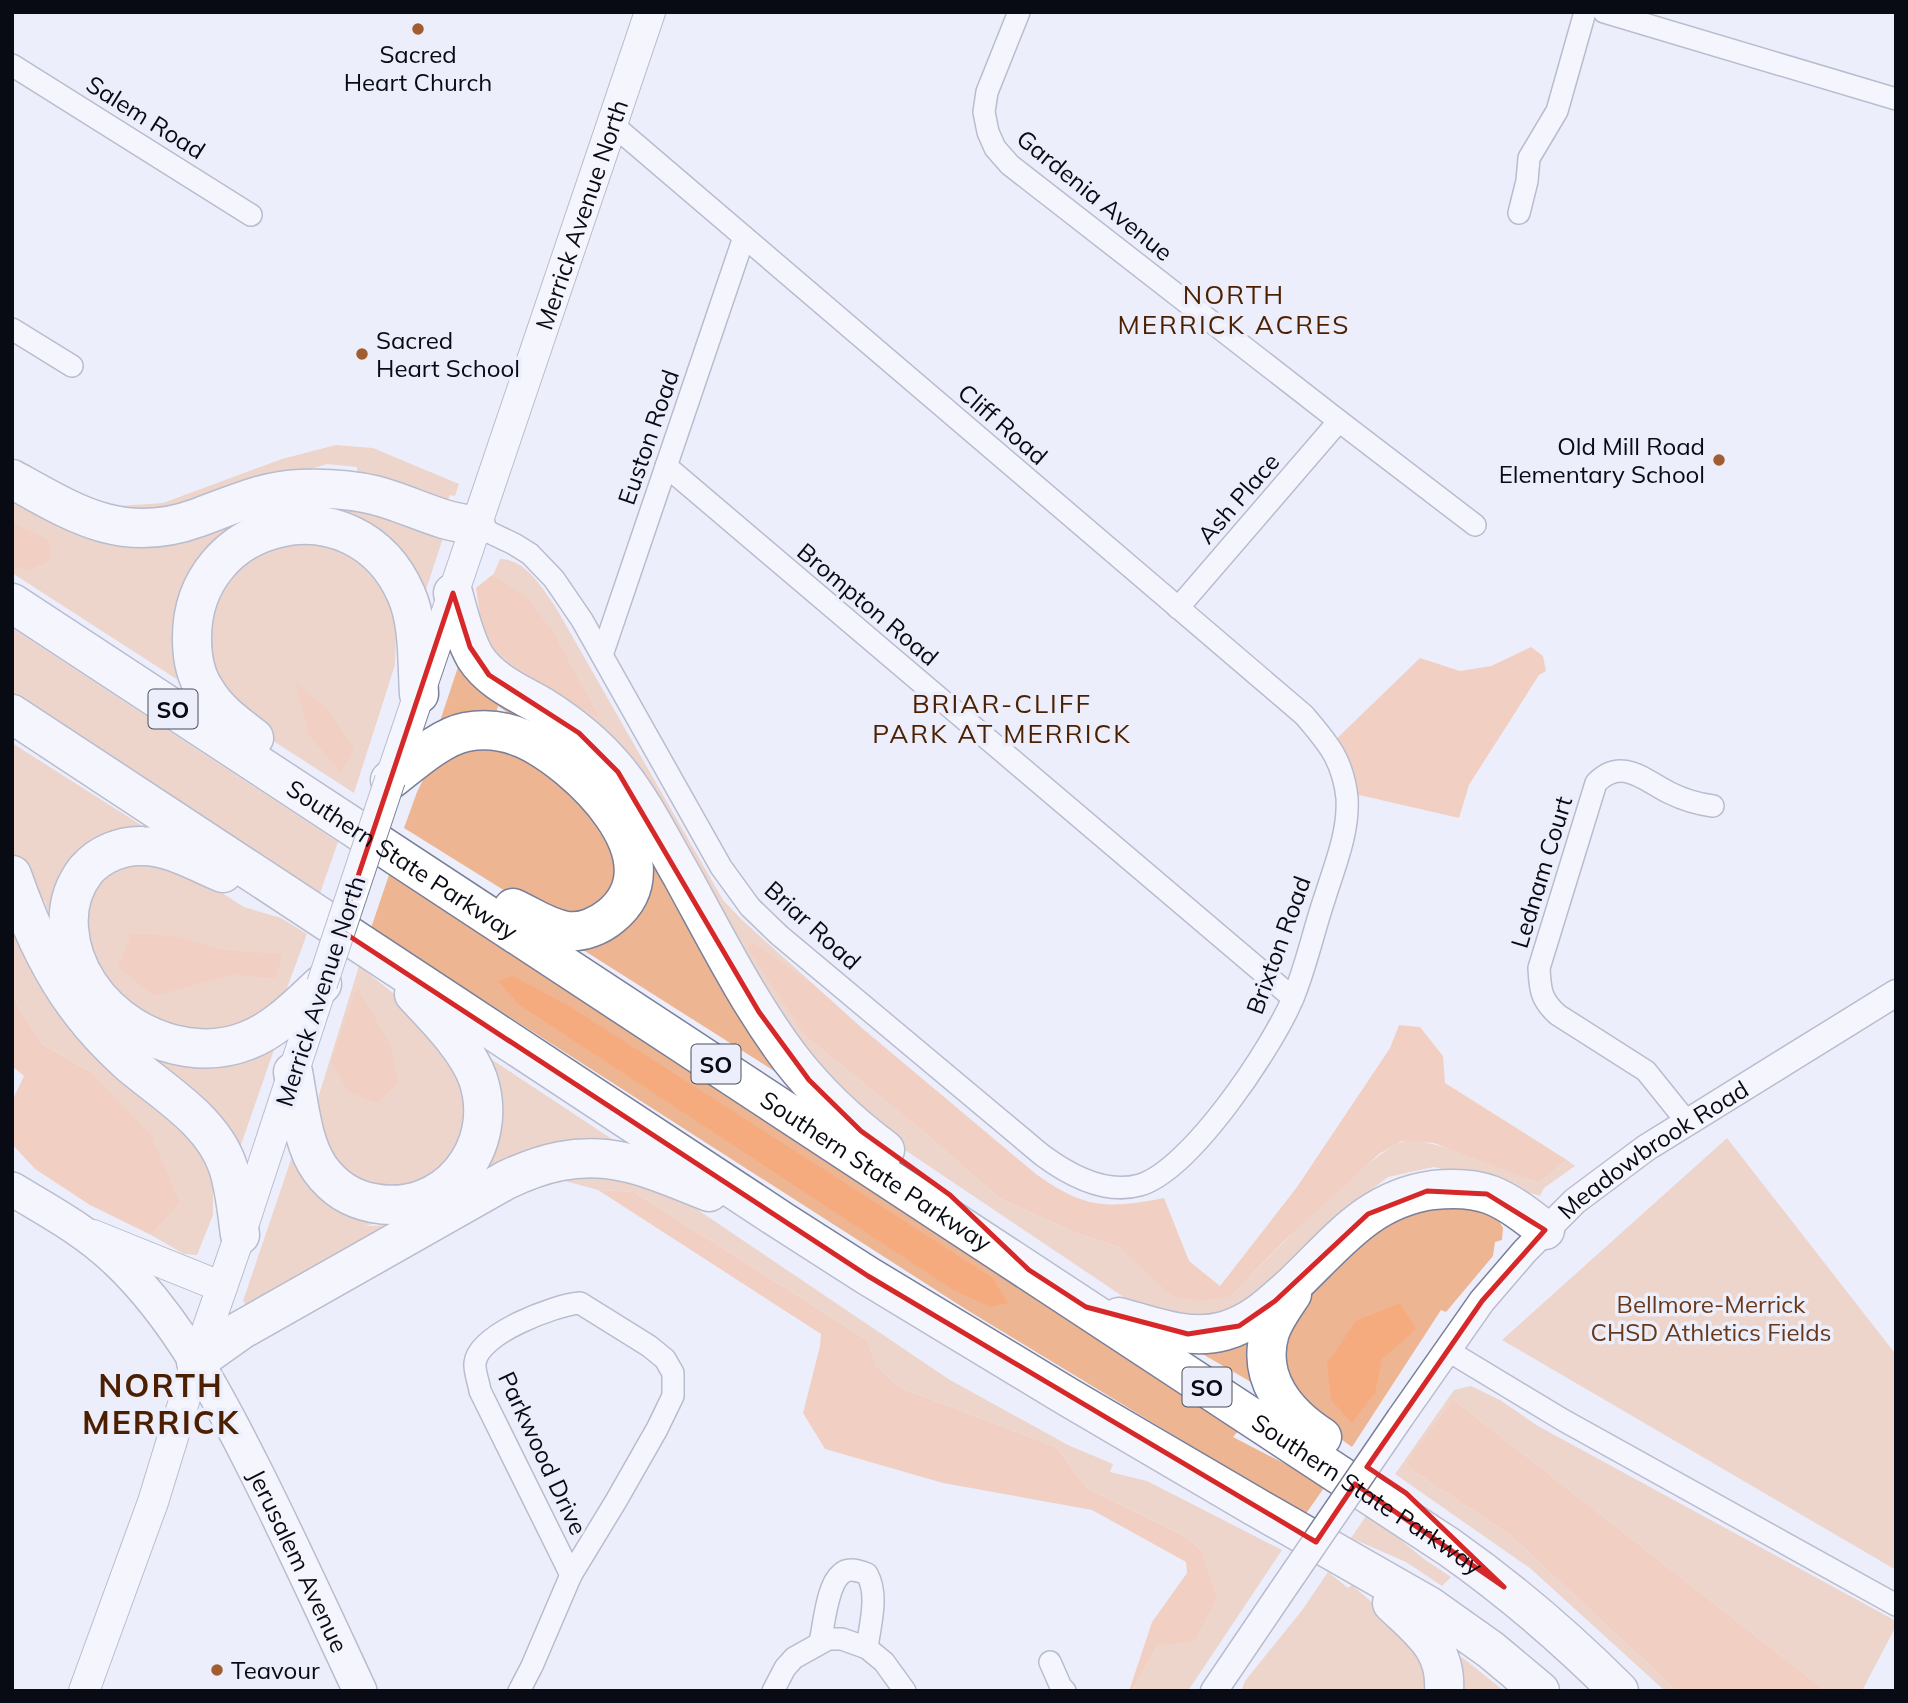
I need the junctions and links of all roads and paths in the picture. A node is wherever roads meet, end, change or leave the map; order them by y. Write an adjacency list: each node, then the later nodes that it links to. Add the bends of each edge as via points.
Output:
1 (650, 12): 7 (main road, Merrick Avenue North)
2 (1018, 12): 13 (street, Gardenia Avenue, via 987,92 984,112 995,148 1010,165)
3 (1585, 12): 8 (street, via 1557,111 1529,158)
4 (1604, 12): 6 (street)
5 (12, 65): 9 (street, Salem Road)
6 (1896, 99)
7 (612, 124): 10 (street, Cliff Road); 17 (main road, Merrick Avenue North)
8 (1519, 213)
9 (251, 215)
10 (744, 237): 14 (street, Euston Road); 20 (street, Cliff Road)
11 (12, 329): 12 (street)
12 (72, 366)
13 (1339, 421): 16 (street, Gardenia Avenue); 20 (street, Ash Place)
14 (666, 466): 21 (street, Euston Road); 34 (street, Brompton Road)
15 (12, 479): 17 (highway, via 81,516 134,528 194,520 278,491 316,488 375,496)
16 (1475, 525)
17 (476, 526): 18 (main road, Merrick Avenue North); 21 (street, Briar Road, via 530,554 554,579)
18 (453, 593): 22 (main road, Merrick Avenue North); 44 (highway, via 470,647 489,675 579,733 618,772 759,1012 808,1080 861,1131 950,1195)
19 (12, 603): 27 (highway, Southern State Parkway / SO)
20 (1178, 608): 24 (street, Cliff Road, via 1304,715 1330,745)
21 (601, 654): 37 (street, Briar Road, via 721,867 764,921 1063,1170 1114,1187 1141,1185)
22 (419, 694): 25 (main road, Merrick Avenue North); 27 (highway, via 407,595 385,561 357,539 324,526 280,526 241,544 212,574 192,621 194,663 204,689 223,713)
23 (12, 714): 30 (highway)
24 (1344, 777): 34 (street, Brixton Road, via 1344,836)
25 (390, 780): 28 (highway, via 455,735 486,730 511,734 563,764 601,799 626,835 633,869 630,889 615,913 574,932 543,923); 32 (main road, Merrick Avenue North, bridge)
26 (1713, 806): 36 (street, Lednam Court, via 1697,804 1630,771 1601,777 1539,968 1547,1005 1646,1071)
27 (334, 814): 28 (highway, Southern State Parkway / SO)
28 (404, 859): 44 (highway, Southern State Parkway / SO)
29 (12, 875): 42 (highway, via 46,957 74,1003 109,1044 198,1121 215,1142 228,1166)
30 (307, 908): 31 (highway); 32 (highway, via 171,851 131,846 98,859 76,885 68,908 69,940 83,975 107,1008 141,1032 179,1046 215,1048 247,1041 274,1026)
31 (380, 956): 35 (highway, via 456,1042 478,1080 483,1121 466,1166 448,1186 416,1203 387,1205 348,1195 327,1179 308,1146); 39 (highway)
32 (322, 984): 35 (main road, Merrick Avenue North)
33 (1896, 993): 36 (street, Meadowbrook Road)
34 (1293, 998): 37 (street, Brixton Road, via 1266,1049 1207,1131)
35 (293, 1072): 42 (main road, Merrick Avenue North)
36 (1687, 1122): 41 (street, Meadowbrook Road, via 1646,1147)
37 (1159, 1175)
38 (12, 1189): 40 (main road, Jerusalem Avenue)
39 (782, 1221): 48 (highway, via 622,1160 553,1162 506,1180 241,1330); 49 (highway, via 1056,1390)
40 (78, 1229): 45 (main road); 48 (main road, Jerusalem Avenue, via 143,1289)
41 (1545, 1230): 43 (highway, via 1488,1194 1460,1189 1427,1191 1397,1198 1368,1214); 47 (street, Meadowbrook Road, via 1482,1301)
42 (240, 1235): 45 (main road, Merrick Avenue North)
43 (1312, 1267): 46 (highway, via 1264,1311 1223,1332 1171,1331); 51 (highway, via 1276,1318 1268,1343 1271,1379 1283,1404 1307,1427 1406,1493)
44 (1029, 1270): 46 (highway, Southern State Parkway / SO)
45 (222, 1287): 48 (main road, Merrick Avenue North)
46 (1086, 1307): 51 (highway, Southern State Parkway / SO, via 1450,1546)
47 (1447, 1350): 52 (street, via 1563,1420); 62 (street, Meadowbrook Road, bridge)
48 (196, 1362): 56 (main road, Merrick Avenue North, via 153,1502); 57 (main road, Jerusalem Avenue, via 221,1402)
49 (1342, 1556): 63 (highway, via 1427,1636 1440,1656); 64 (highway, via 1429,1606)
50 (571, 1575): 50 (street, Parkwood Drive, via 673,1396 673,1373 665,1359 580,1303 535,1316 495,1336 475,1363 480,1391); 58 (street, Parkwood Drive)
51 (1504, 1587): 65 (highway, Southern State Parkway / SO)
52 (1896, 1605)
53 (820, 1642): 54 (street, via 842,1639); 54 (street, via 834,1583 840,1574 853,1570 867,1574 872,1583); 59 (street, via 794,1658)
54 (867, 1647): 60 (street)
55 (1051, 1662): 61 (street)
56 (84, 1691)
57 (360, 1691)
58 (519, 1691)
59 (772, 1691)
60 (905, 1691)
61 (1065, 1691)
62 (1214, 1691)
63 (1444, 1691)
64 (1539, 1691)
65 (1619, 1691)

